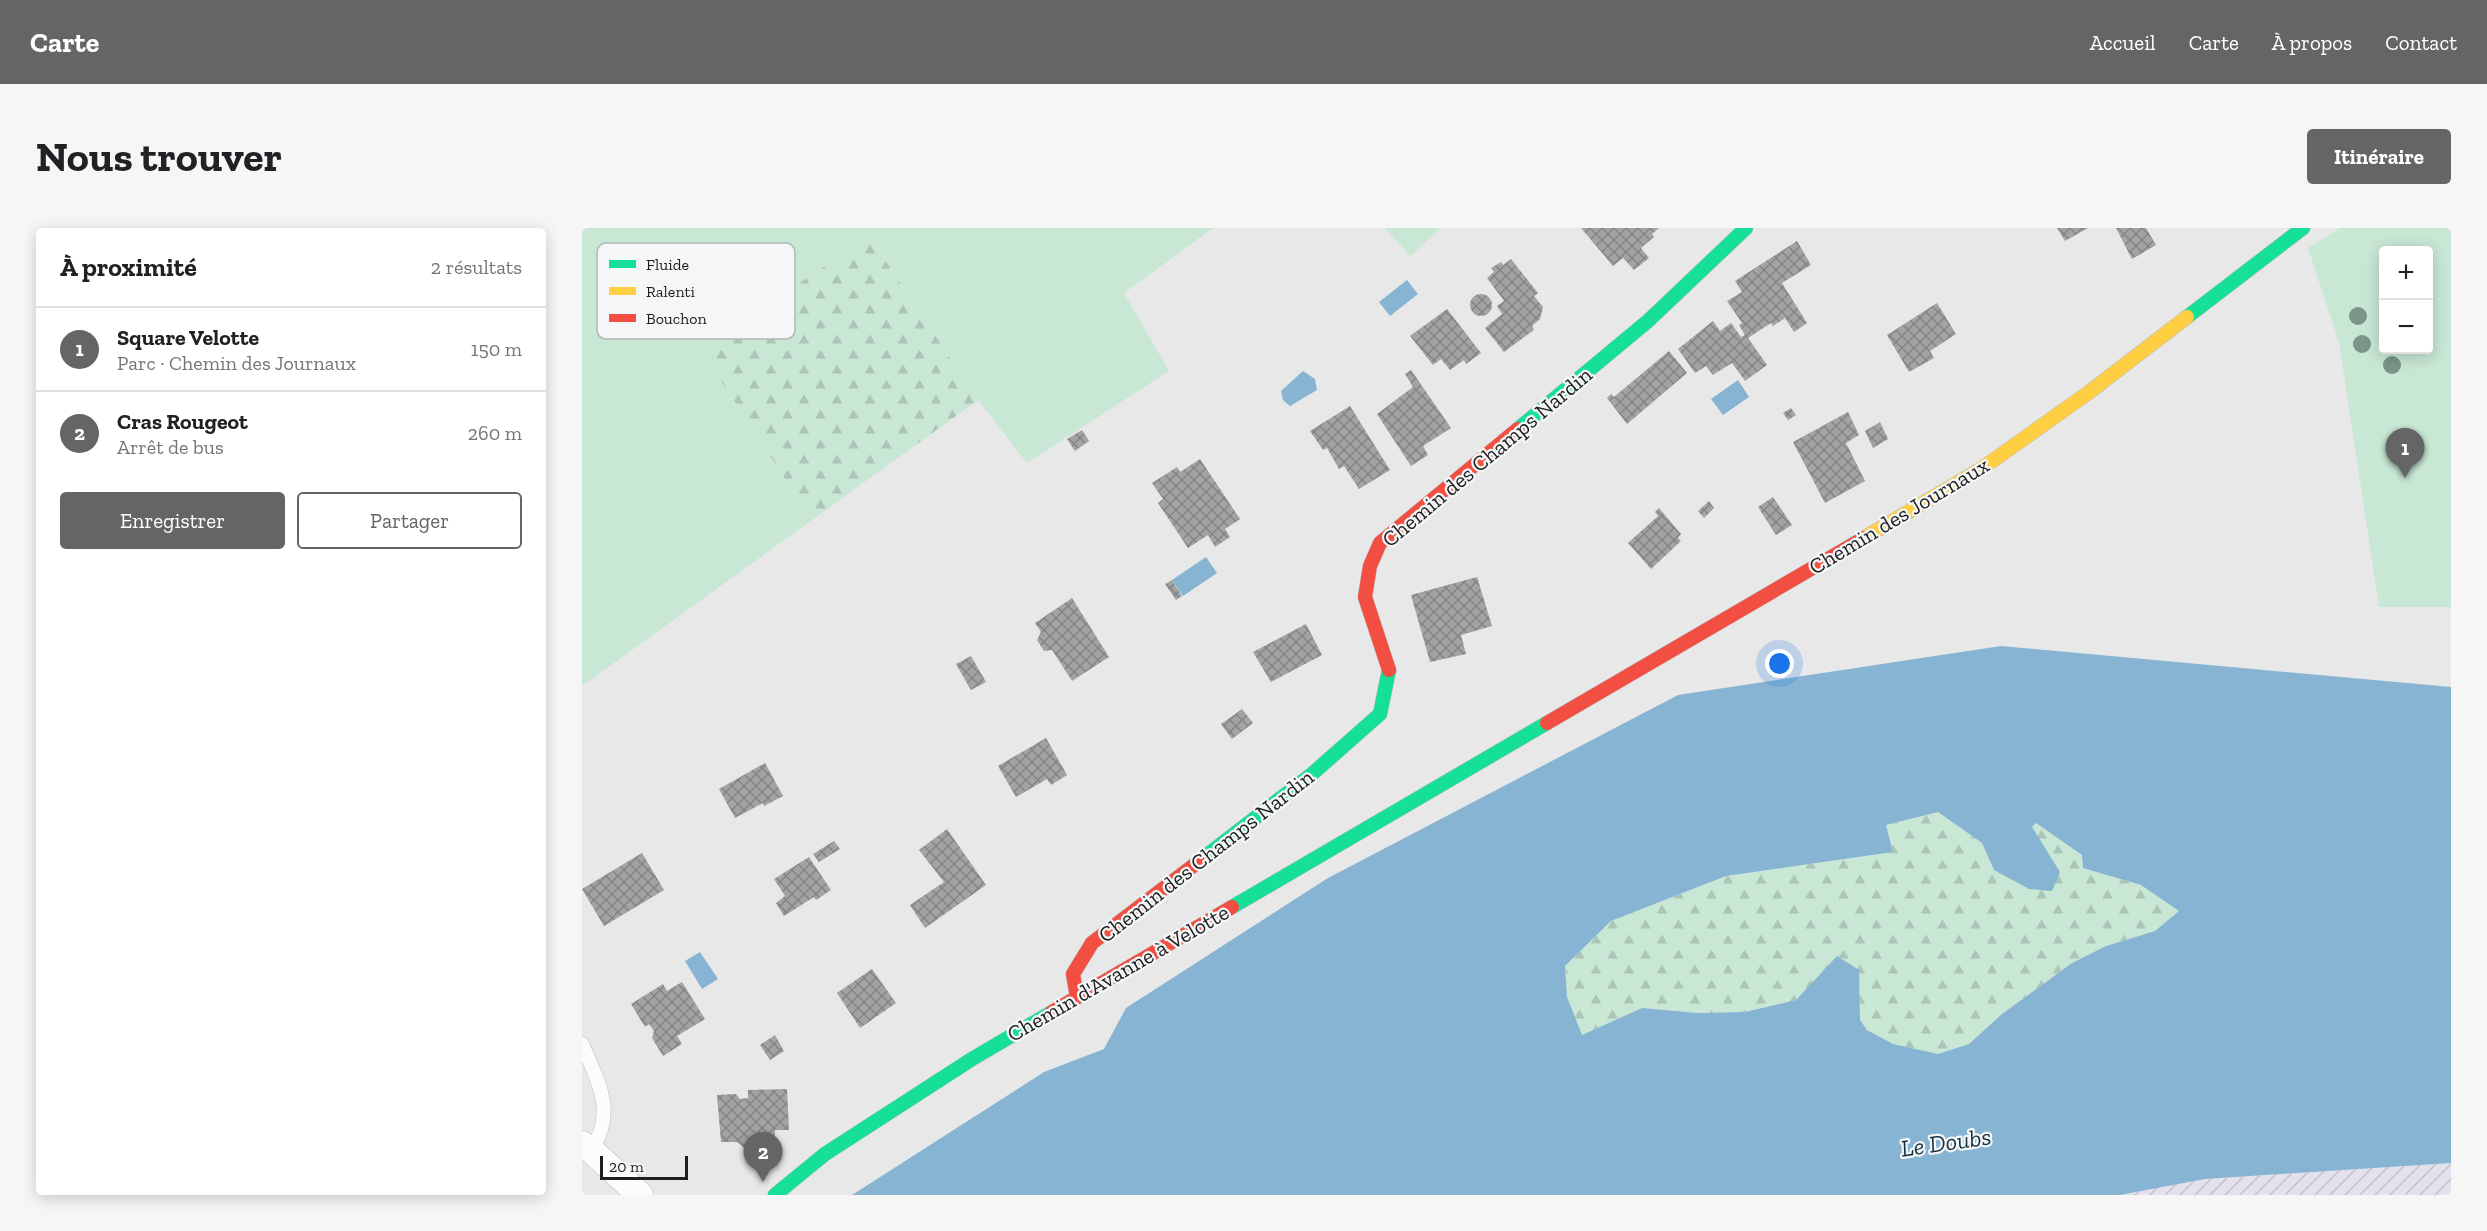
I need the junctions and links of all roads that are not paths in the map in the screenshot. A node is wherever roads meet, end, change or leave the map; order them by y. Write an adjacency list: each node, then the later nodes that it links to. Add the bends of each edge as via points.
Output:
1 (1746, 228): 4 (street, Chemin des Champs Nardin, via 1648,321 1380,543 1370,566 1365,597 1390,672 1380,714 1312,774 1092,943 1073,974)
2 (2303, 228): 3 (street, Chemin des Journaux, via 2097,386 1981,469)
3 (1471, 767): 4 (street, Chemin d'Avanne à Velotte)
4 (1077, 997): 8 (street, Chemin d'Avanne à Velotte, via 825,1154)
5 (582, 1044): 6 (lane, via 601,1087 605,1117 601,1135)
6 (587, 1147): 7 (street)
7 (640, 1195)
8 (775, 1195)

